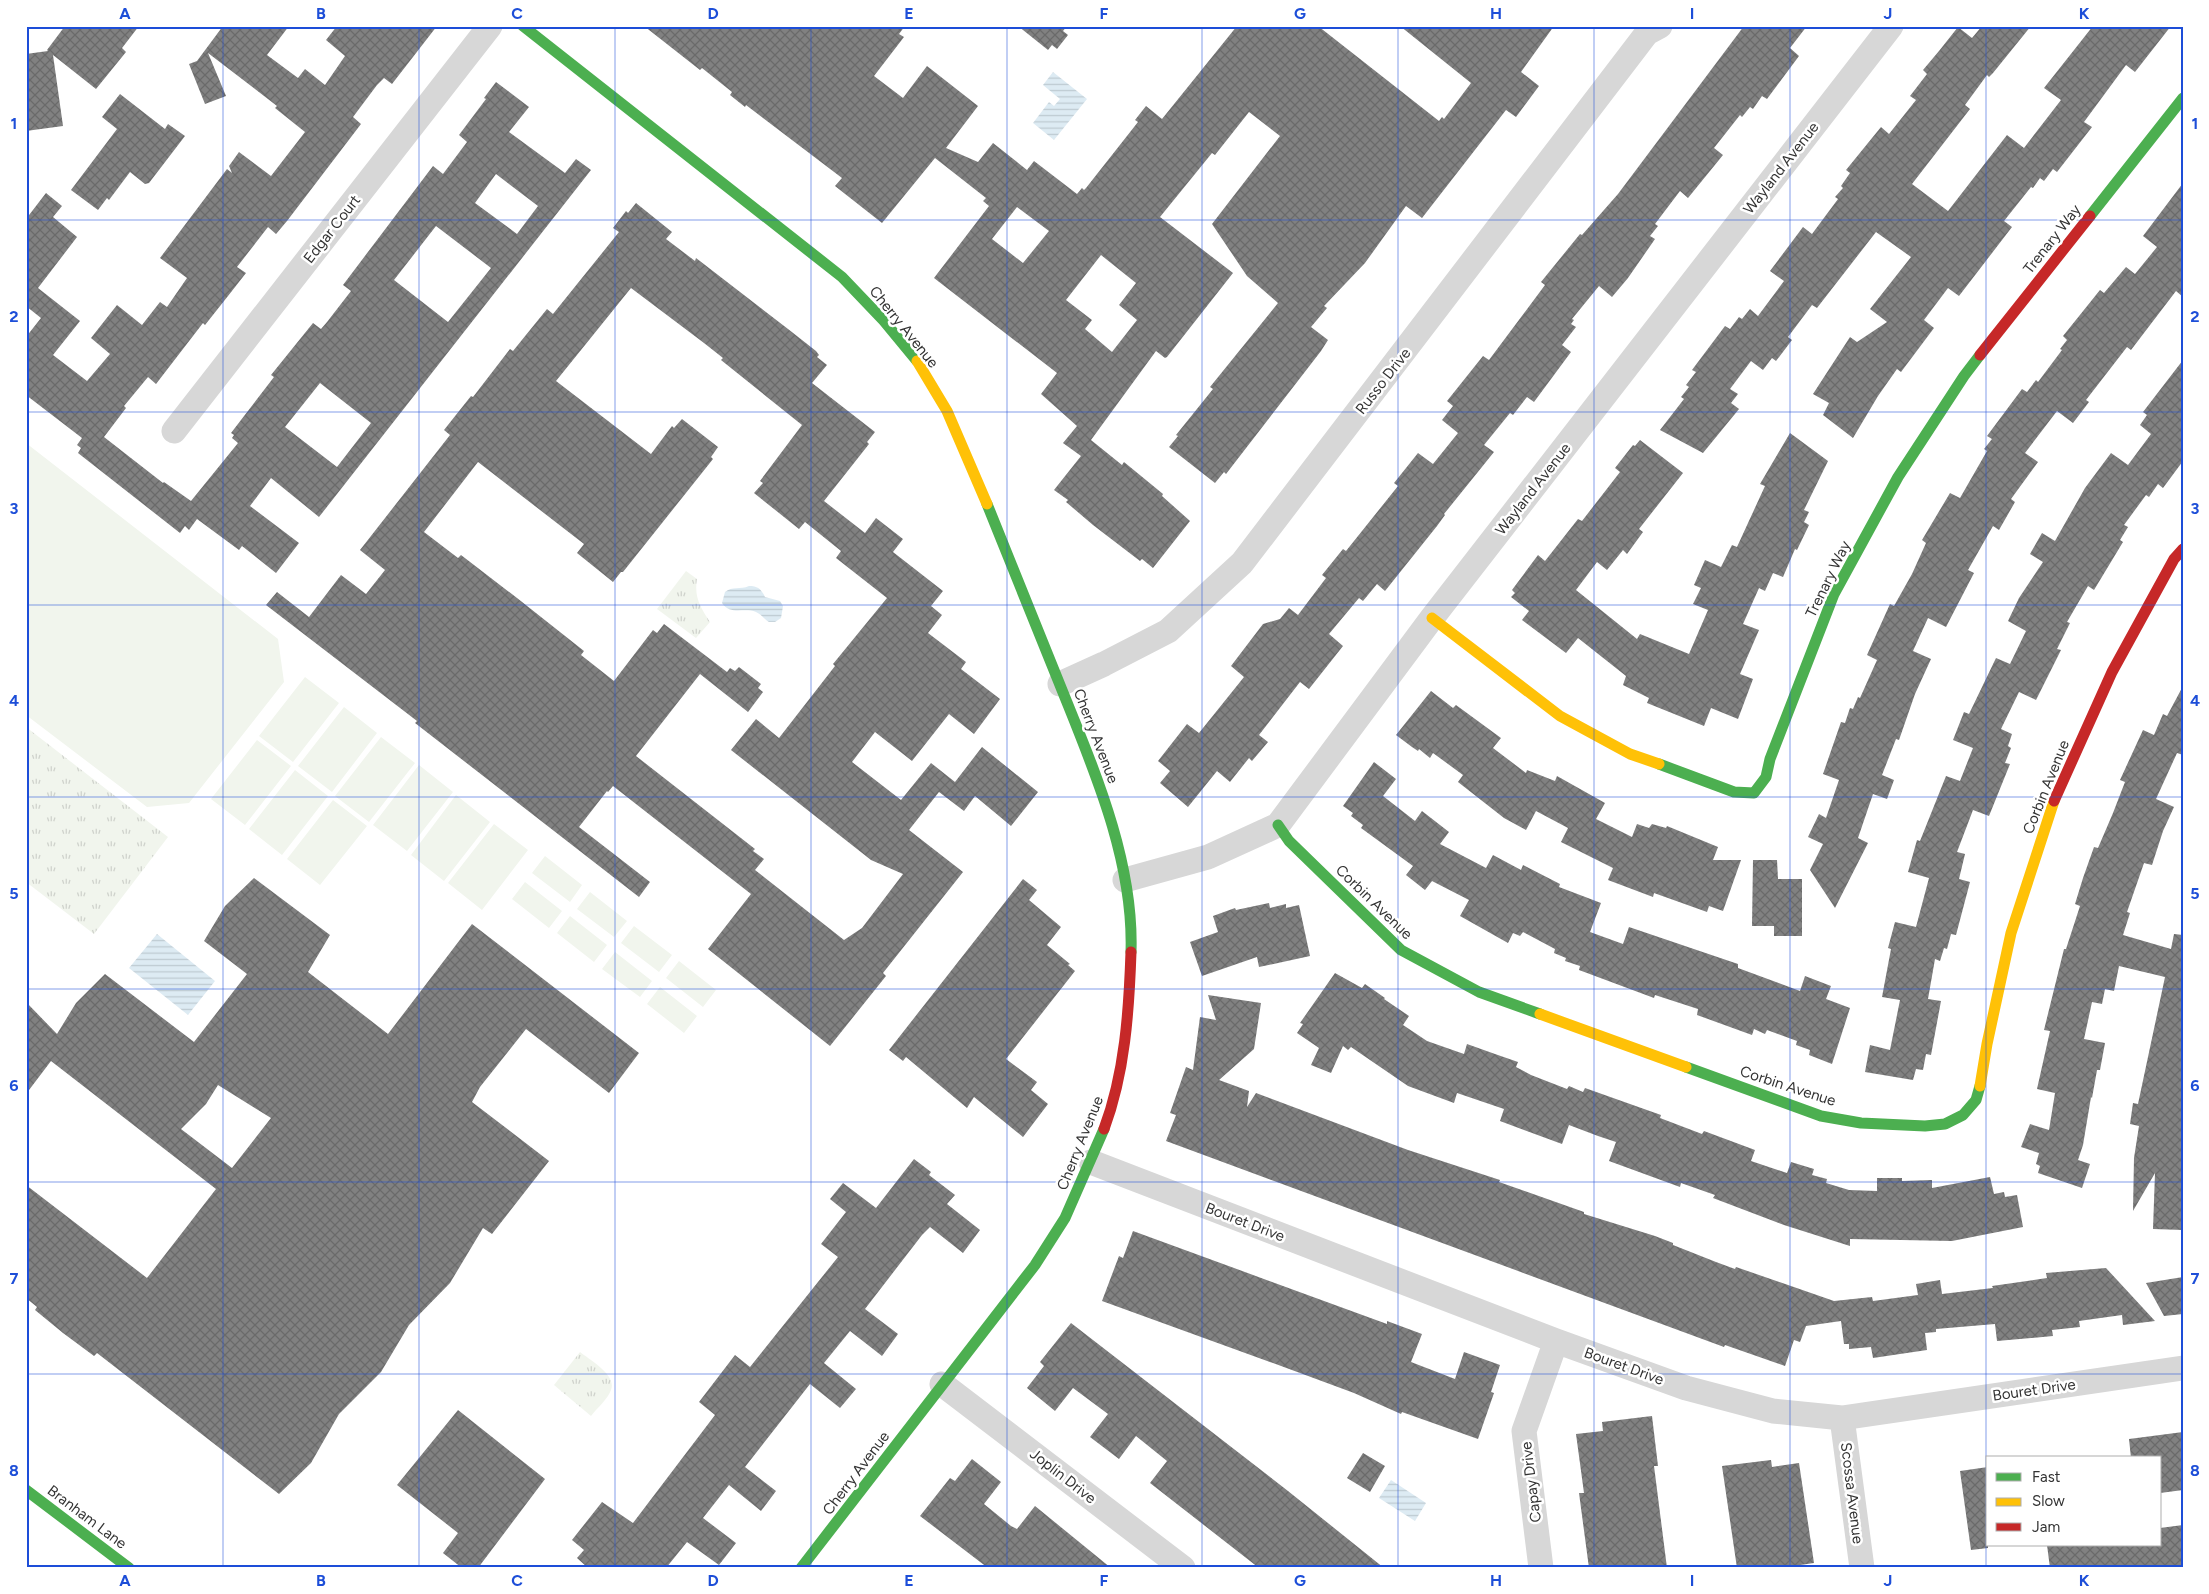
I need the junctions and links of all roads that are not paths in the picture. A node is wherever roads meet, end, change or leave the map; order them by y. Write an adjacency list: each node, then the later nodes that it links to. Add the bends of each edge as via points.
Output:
1 (490, 26): 6 (street, Edgar Court)
2 (523, 26): 9 (street, Cherry Avenue, via 809,249 842,277 890,328 918,363 947,411)
3 (1891, 26): 8 (street, Wayland Avenue)
4 (1649, 29): 9 (street, Russo Drive, via 1242,563 1168,631)
5 (2183, 98): 8 (street, Trenary Way, via 1964,376 1898,477 1834,594 1770,758 1766,777 1754,793 1734,792 1623,750 1560,716)
6 (174, 431)
7 (2183, 549): 10 (street, Corbin Avenue, via 2112,672 2053,802 2011,933 1976,1100 1963,1115 1944,1124 1861,1123 1821,1116 1479,992 1401,950 1289,841)
8 (1432, 618): 10 (street, Wayland Avenue)
9 (1060, 684): 11 (street, Cherry Avenue, via 1103,792)
10 (1278, 825): 11 (street, Wayland Avenue, via 1208,857)
11 (1125, 880): 12 (street, Cherry Avenue, via 1132,928 1129,1013 1113,1105)
12 (1091, 1162): 13 (street, Bouret Drive); 15 (street, Cherry Avenue, via 1065,1218 1035,1266)
13 (1556, 1342): 16 (street, Bouret Drive, via 1686,1388 1773,1411); 21 (street, Capay Drive, via 1524,1431)
14 (2183, 1368): 16 (street, Bouret Drive)
15 (942, 1384): 19 (street, Cherry Avenue); 20 (street, Joplin Drive)
16 (1842, 1418): 22 (street, Scossa Avenue)
17 (26, 1490): 18 (street, Branham Lane)
18 (129, 1568)
19 (801, 1568)
20 (1182, 1568)
21 (1541, 1568)
22 (1862, 1568)

